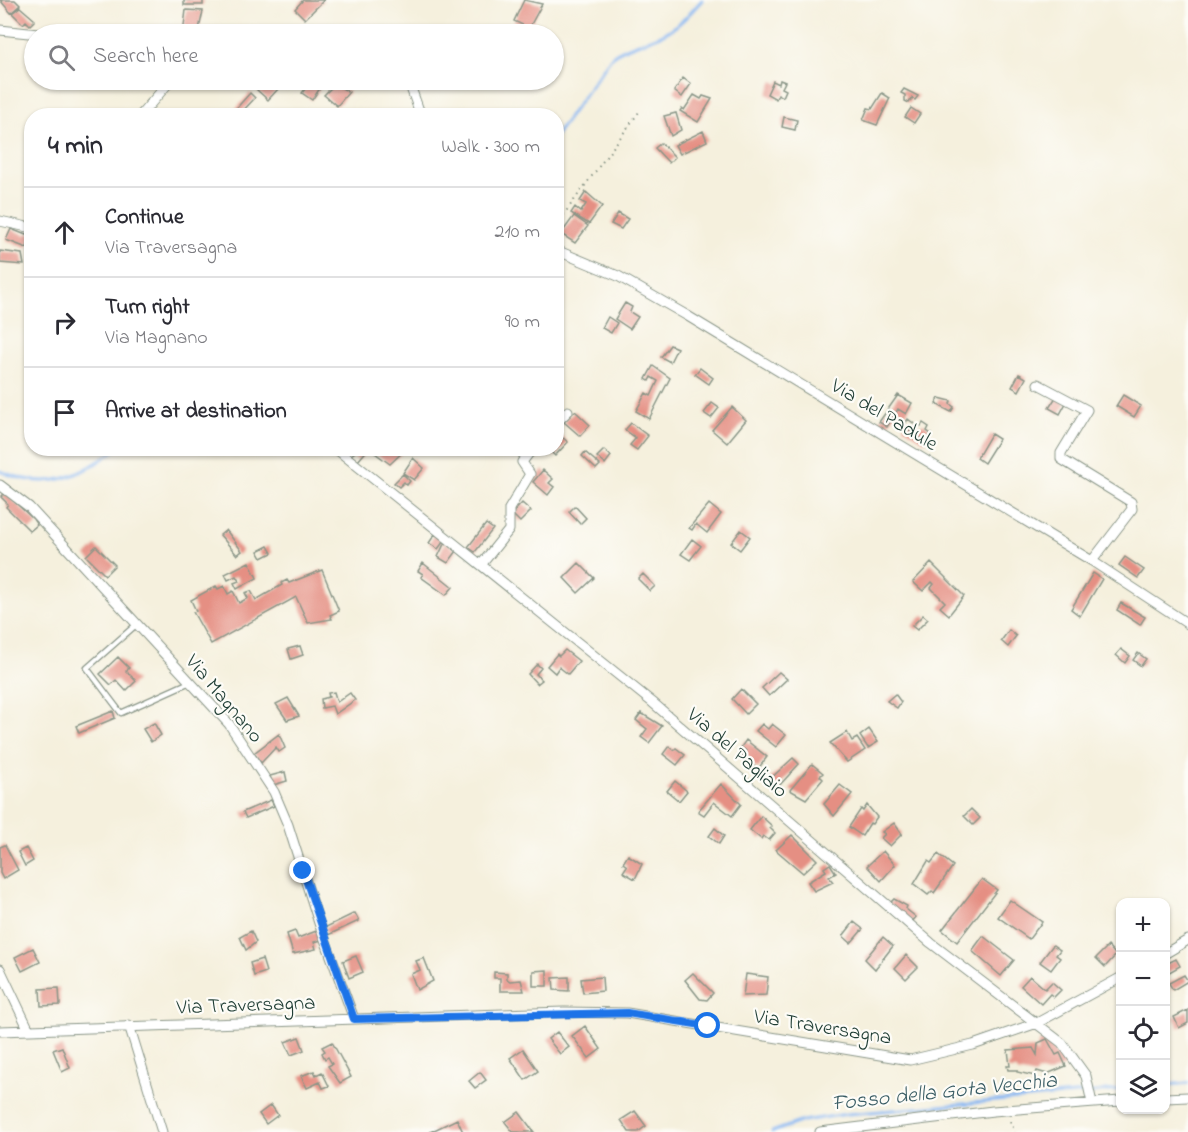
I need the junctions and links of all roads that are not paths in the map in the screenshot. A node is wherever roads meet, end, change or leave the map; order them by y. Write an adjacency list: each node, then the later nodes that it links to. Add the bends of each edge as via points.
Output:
1 (0, 30): 2 (street)
2 (24, 33)
3 (162, 90): 5 (street)
4 (412, 90): 6 (street)
5 (147, 108)
6 (418, 108)
7 (0, 221): 8 (street)
8 (24, 226)
9 (564, 253): 16 (street, Via del Padule, via 618,276 686,315)
10 (1038, 384): 16 (street, via 1087,410 1060,459 1131,502 1132,508)
11 (568, 411): 12 (street)
12 (564, 415)
13 (345, 456): 17 (street, Via del Pagliaio)
14 (527, 456): 17 (street, via 522,462 530,474 509,509 509,530)
15 (0, 486): 18 (street, Via Magnano, via 28,507)
16 (1092, 561): 19 (street, Via del Padule)
17 (480, 565): 26 (street, Via del Pagliaio, via 652,702 931,943)
18 (137, 624): 20 (street, Via Magnano); 20 (lane, via 87,668 121,713)
19 (1188, 624)
20 (190, 681): 25 (street, Via Magnano, via 229,724 274,792)
21 (1188, 940): 22 (street)
22 (1168, 952)
23 (0, 969): 28 (street)
24 (1116, 980): 26 (street, Via Traversagna)
25 (354, 1019): 26 (street, Via Traversagna, via 627,1013 910,1060 973,1046); 27 (street, Via Traversagna)
26 (1037, 1023): 32 (street, Via del Pagliaio, via 1062,1043 1081,1067 1090,1084)
27 (129, 1026): 28 (street, Via Traversagna); 34 (street)
28 (28, 1030): 29 (street, Via Traversagna)
29 (0, 1031)
30 (1188, 1096): 31 (street)
31 (1170, 1098)
32 (1092, 1101): 33 (street); 35 (street)
33 (1116, 1101)
34 (162, 1132)
35 (820, 1132)

